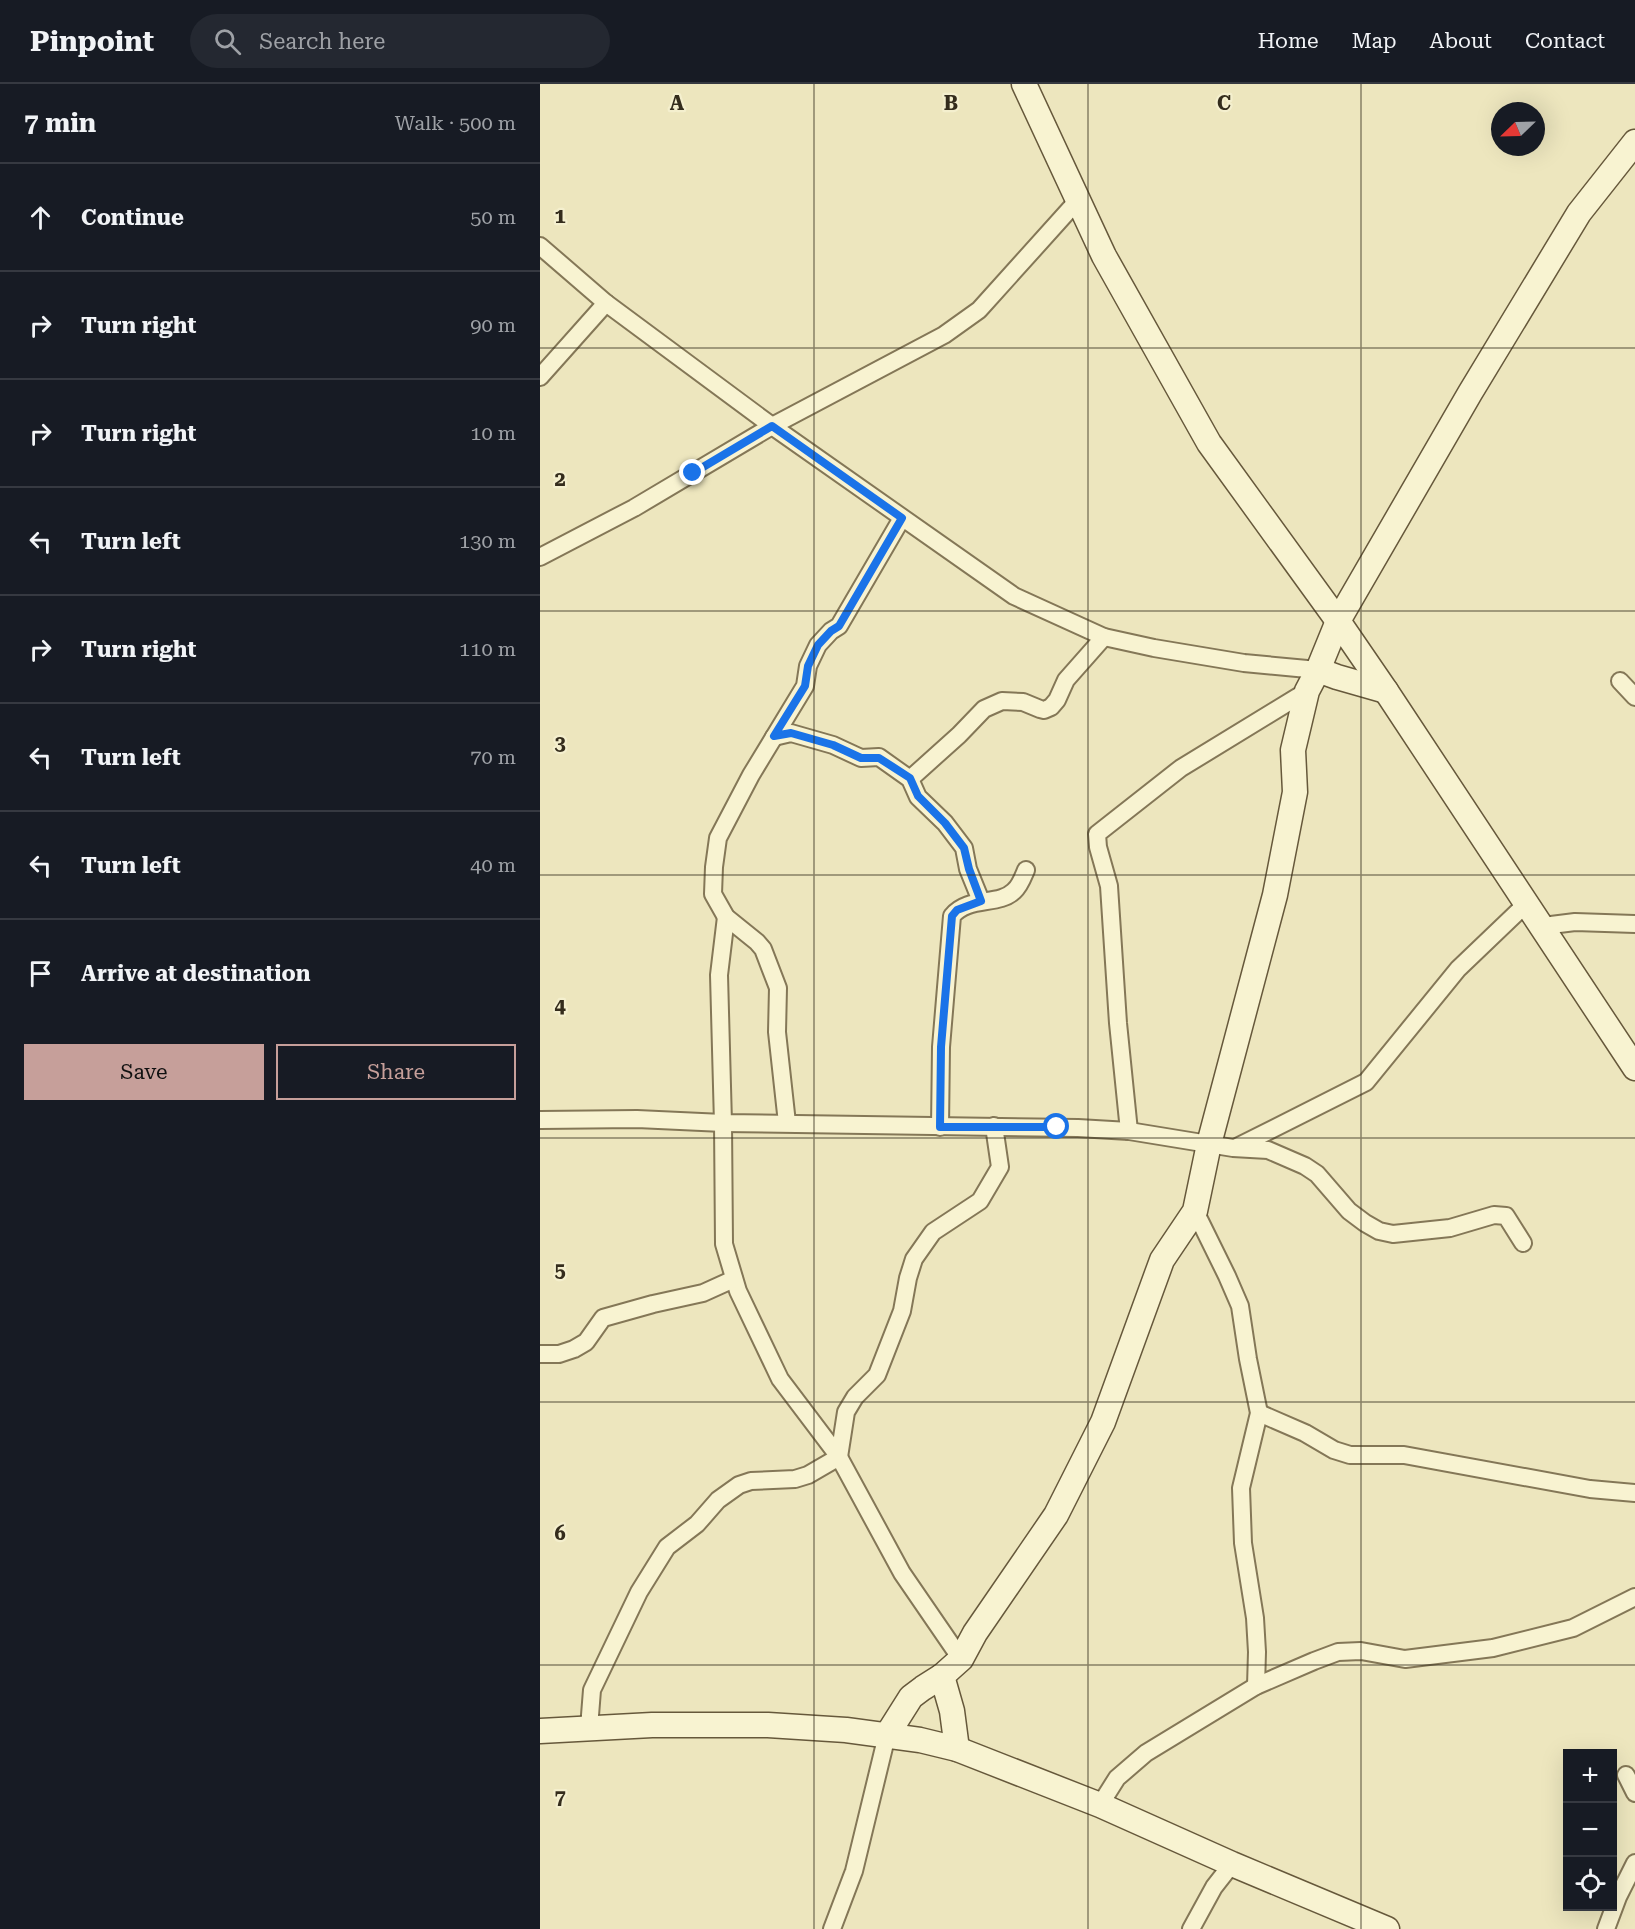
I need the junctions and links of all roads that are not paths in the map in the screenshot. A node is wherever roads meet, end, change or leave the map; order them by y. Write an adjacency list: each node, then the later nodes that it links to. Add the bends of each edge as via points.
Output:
1 (1024, 84): 3 (street)
2 (1635, 142): 10 (street, via 1579,213)
3 (1078, 200): 7 (street, via 979,310 923,348); 10 (street, via 1104,256 1209,443)
4 (540, 246): 5 (street)
5 (606, 303): 6 (street); 7 (street)
6 (540, 377)
7 (772, 426): 8 (street); 9 (street, via 634,508)
8 (902, 518): 11 (street, via 1014,596); 17 (street, via 839,626 818,645 808,666 805,686)
9 (540, 557)
10 (1338, 621): 12 (street); 15 (street)
11 (1104, 637): 12 (street, via 1244,663); 18 (street, via 1066,680 1051,707 1040,710 1023,702 1002,701 984,709)
12 (1318, 670): 14 (street); 15 (street)
13 (1620, 681): 16 (street)
14 (1307, 691): 31 (street, via 1181,768 1096,834 1110,886); 32 (street, via 1293,750 1295,792 1275,895)
15 (1386, 691): 21 (street)
16 (1635, 697)
17 (774, 736): 18 (street, via 791,733 861,758 879,758); 22 (street, via 718,838 713,894)
18 (910, 778): 20 (street, via 918,796 964,848)
19 (1026, 870): 20 (street, via 1016,890 1006,897)
20 (981, 901): 30 (street, via 957,910 952,916 941,1047)
21 (1527, 903): 24 (street); 33 (street, via 1458,969 1366,1082)
22 (726, 917): 27 (street, via 718,975); 28 (street, via 758,942 778,988 777,1032)
23 (1635, 924): 24 (street, via 1575,922)
24 (1543, 926): 25 (street)
25 (1635, 1068)
26 (540, 1120): 27 (street)
27 (723, 1123): 28 (street); 36 (street, via 724,1244)
28 (787, 1123): 30 (street)
29 (994, 1126): 30 (street); 31 (street); 39 (street, via 1000,1167 980,1201 933,1232 914,1259 902,1311 877,1375 846,1412)
30 (940, 1127)
31 (1129, 1131): 32 (street)
32 (1209, 1143): 33 (street); 34 (street)
33 (1233, 1148): 35 (street, via 1268,1150 1305,1166 1349,1211 1379,1231 1393,1234 1450,1228 1494,1215 1506,1216)
34 (1195, 1211): 38 (street, via 1240,1306); 42 (street, via 1162,1260 1103,1422 1056,1515)
35 (1523, 1243)
36 (734, 1279): 37 (street, via 703,1293 603,1318 586,1342 574,1349); 39 (street, via 780,1379)
37 (540, 1354)
38 (1259, 1413): 40 (street, via 1350,1455 1404,1455 1590,1489); 44 (street, via 1241,1488 1255,1618)
39 (839, 1457): 42 (street, via 902,1573); 45 (street, via 795,1479 739,1485 667,1547 639,1592 592,1690)
40 (1635, 1492)
41 (1635, 1597): 44 (street, via 1573,1628 1493,1648 1405,1659 1361,1651 1338,1652)
42 (961, 1659): 43 (street)
43 (942, 1676): 47 (street, via 911,1697); 48 (street)
44 (1256, 1686): 51 (street, via 1146,1753 1117,1778)
45 (589, 1728): 46 (street); 47 (street, via 768,1725)
46 (540, 1731)
47 (888, 1735): 48 (street); 54 (street, via 854,1871)
48 (957, 1749): 51 (street)
49 (1626, 1775): 50 (street)
50 (1635, 1793)
51 (1100, 1805): 53 (street)
52 (1635, 1863): 57 (street)
53 (1232, 1864): 55 (street); 56 (street)
54 (832, 1929)
55 (1191, 1929)
56 (1386, 1929)
57 (1606, 1929)

